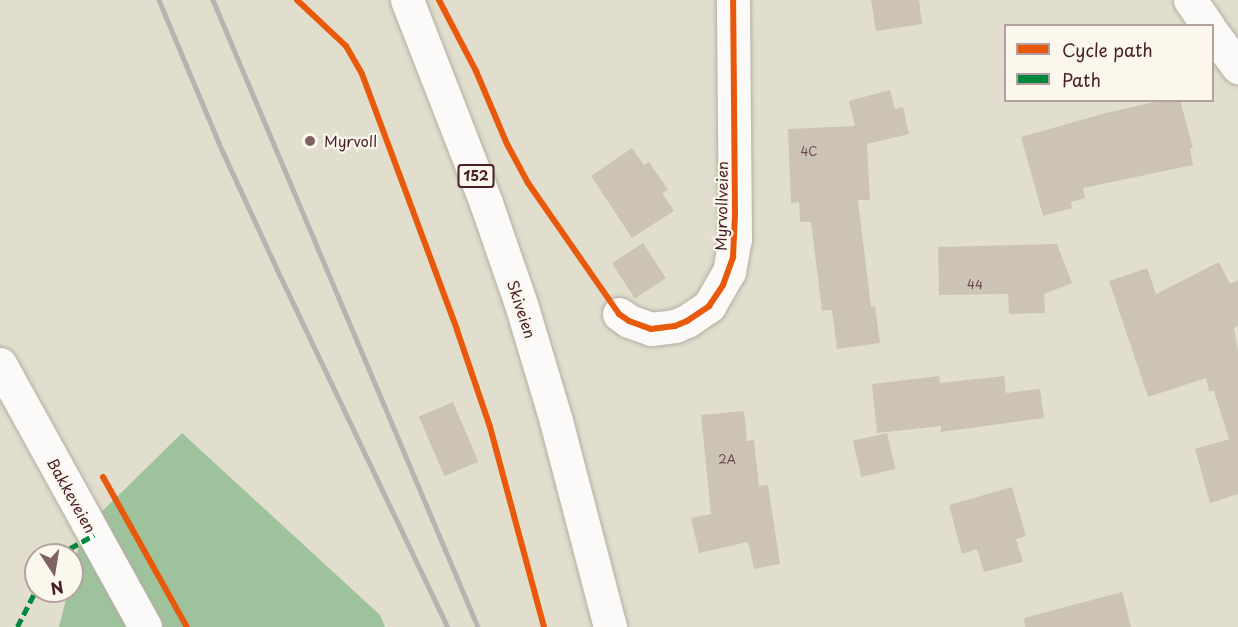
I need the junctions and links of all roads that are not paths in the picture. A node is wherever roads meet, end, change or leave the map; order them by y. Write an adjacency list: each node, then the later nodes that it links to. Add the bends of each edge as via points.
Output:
1 (407, 0): 10 (street, Skiveien / 152, via 521,304)
2 (734, 0): 7 (street, Myrvollveien, via 735,239 729,272 709,306 675,326 651,329)
3 (1190, 0): 4 (street)
4 (1207, 24)
5 (1214, 35): 6 (street)
6 (1238, 67)
7 (619, 314)
8 (0, 364): 9 (street, Bakkeveien)
9 (145, 627)
10 (610, 627)

